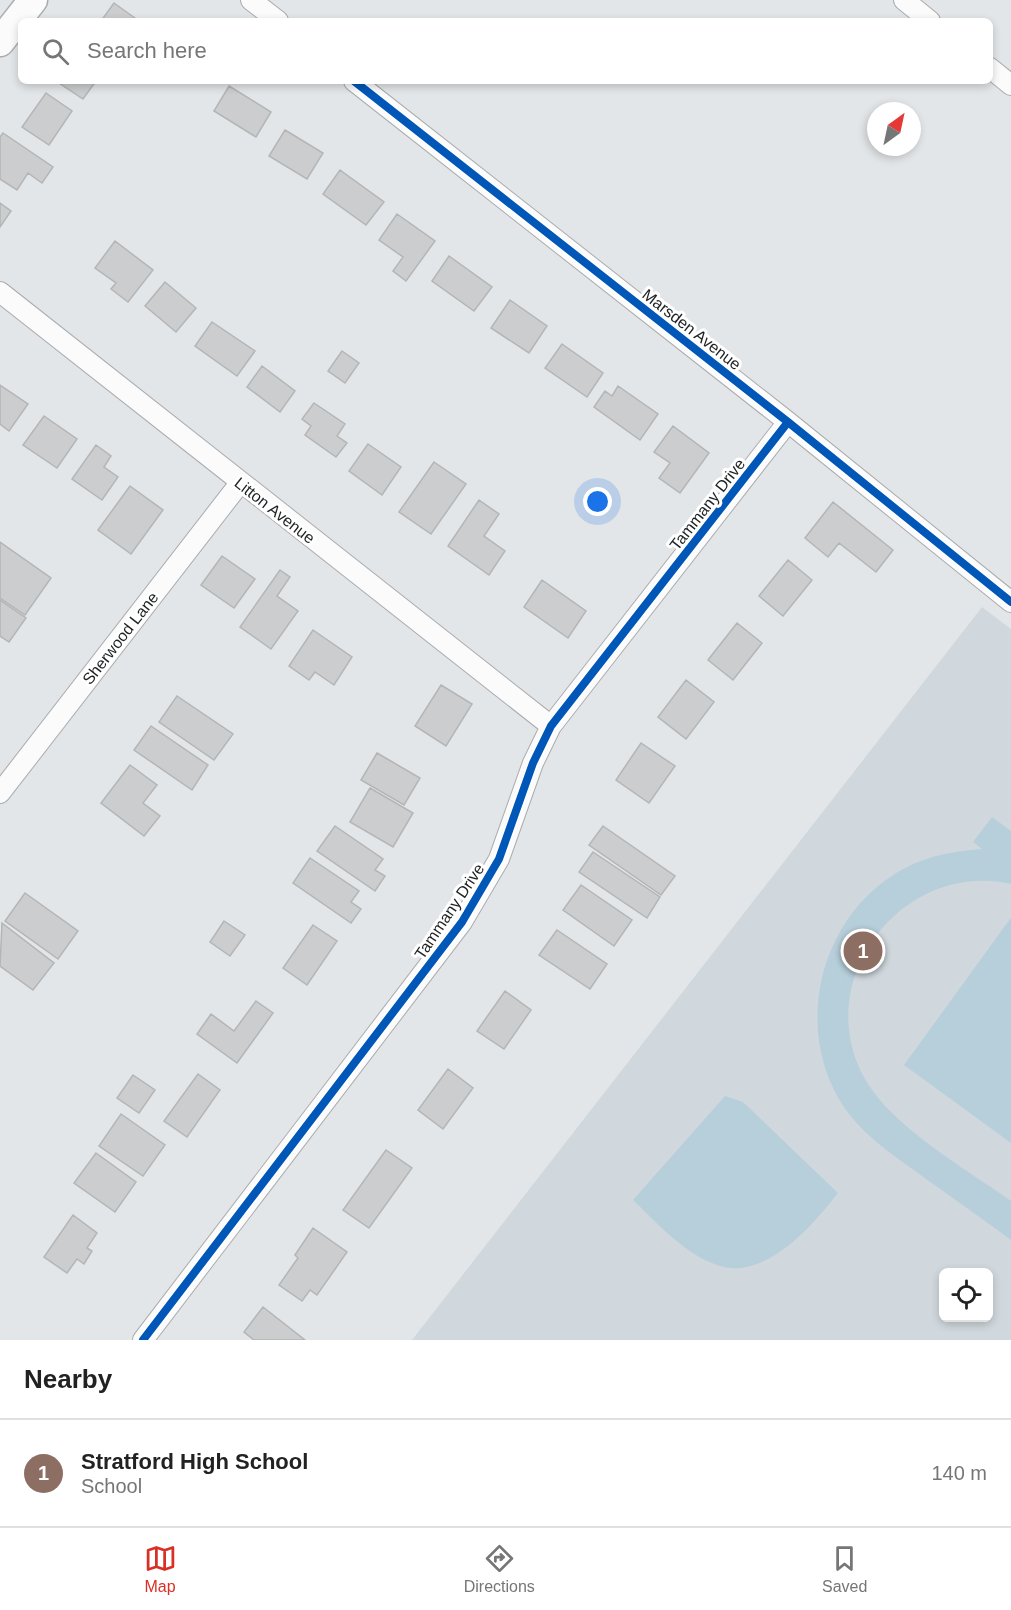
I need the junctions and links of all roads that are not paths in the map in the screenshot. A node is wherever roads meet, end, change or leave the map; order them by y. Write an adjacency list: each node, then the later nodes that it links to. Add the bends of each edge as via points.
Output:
1 (33, 0): 4 (street)
2 (251, 0): 5 (street)
3 (904, 0): 6 (street)
4 (19, 18)
5 (274, 18)
6 (926, 18)
7 (18, 19): 8 (street)
8 (0, 42)
9 (993, 70): 11 (street)
10 (358, 84): 13 (street, Marsden Avenue)
11 (1011, 85)
12 (0, 292): 14 (street, Litton Avenue)
13 (788, 422): 15 (street, Marsden Avenue); 16 (street, Tammany Drive)
14 (240, 483): 16 (street, Litton Avenue); 17 (street, Sherwood Lane)
15 (1011, 602)
16 (551, 726): 18 (street, Tammany Drive, via 532,763 499,859 462,922)
17 (0, 793)
18 (143, 1340)

